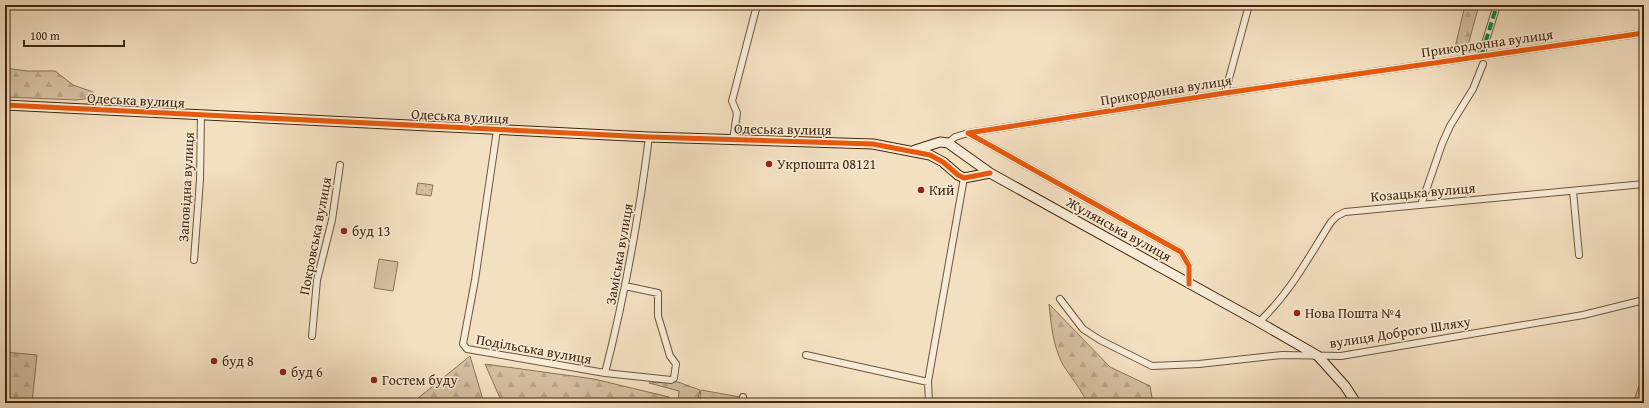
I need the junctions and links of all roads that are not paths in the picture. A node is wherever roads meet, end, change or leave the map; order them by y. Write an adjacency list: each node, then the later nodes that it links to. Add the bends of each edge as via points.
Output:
1 (757, 5): 13 (street, via 732,101 737,113)
2 (1249, 5): 7 (street)
3 (1497, 5): 5 (street)
4 (1644, 33): 7 (street, Прикордонна вулиця)
5 (1482, 53)
6 (1483, 64): 24 (street, via 1473,89 1442,144)
7 (1225, 93): 11 (street, Прикордонна вулиця)
8 (5, 104): 9 (street, Одеська вулиця)
9 (201, 115): 10 (street, Одеська вулиця); 26 (street, Заповідна вулиця, via 200,180)
10 (497, 130): 12 (street, Одеська вулиця); 35 (street, Подільська вулиця, via 463,344 467,349 480,353)
11 (968, 133): 14 (street, Прикордонна вулиця); 27 (street, via 1182,252 1189,266)
12 (649, 137): 13 (street, Одеська вулиця); 28 (street, Заміська вулиця)
13 (733, 140): 16 (street, Одеська вулиця, via 852,143)
14 (948, 143): 15 (street); 18 (street, Жулянська вулиця)
15 (936, 144): 16 (street); 17 (street, via 933,150)
16 (913, 151): 17 (street)
17 (936, 157): 21 (street, via 958,175)
18 (974, 163): 20 (street, Жулянська вулиця); 21 (street, via 974,172)
19 (340, 165): 32 (street, Покровська вулиця, via 332,220 317,280)
20 (990, 173): 21 (street); 27 (street, Жулянська вулиця)
21 (967, 178): 36 (street)
22 (1644, 184): 23 (street, Козацька вулиця)
23 (1573, 191): 24 (street, Козацька вулиця); 25 (street)
24 (1421, 205): 31 (street, Козацька вулиця, via 1355,210 1337,216 1287,292)
25 (1579, 255)
26 (194, 260)
27 (1189, 284): 31 (street, Жулянська вулиця)
28 (625, 286): 35 (street, Заміська вулиця); 35 (street, Подільська вулиця, via 658,294 658,316 670,356 676,364 674,378 671,380)
29 (1060, 299): 34 (street, вулиця Доброго Шляху, via 1083,329 1152,366 1282,355)
30 (1644, 300): 34 (street, вулиця Доброго Шляху, via 1575,316 1341,356)
31 (1258, 322): 34 (street, Жулянська вулиця)
32 (312, 336)
33 (806, 355): 36 (street)
34 (1318, 356): 38 (street, Жулянська вулиця, via 1346,386)
35 (606, 373)
36 (928, 382): 37 (street)
37 (929, 403)
38 (1356, 403)

